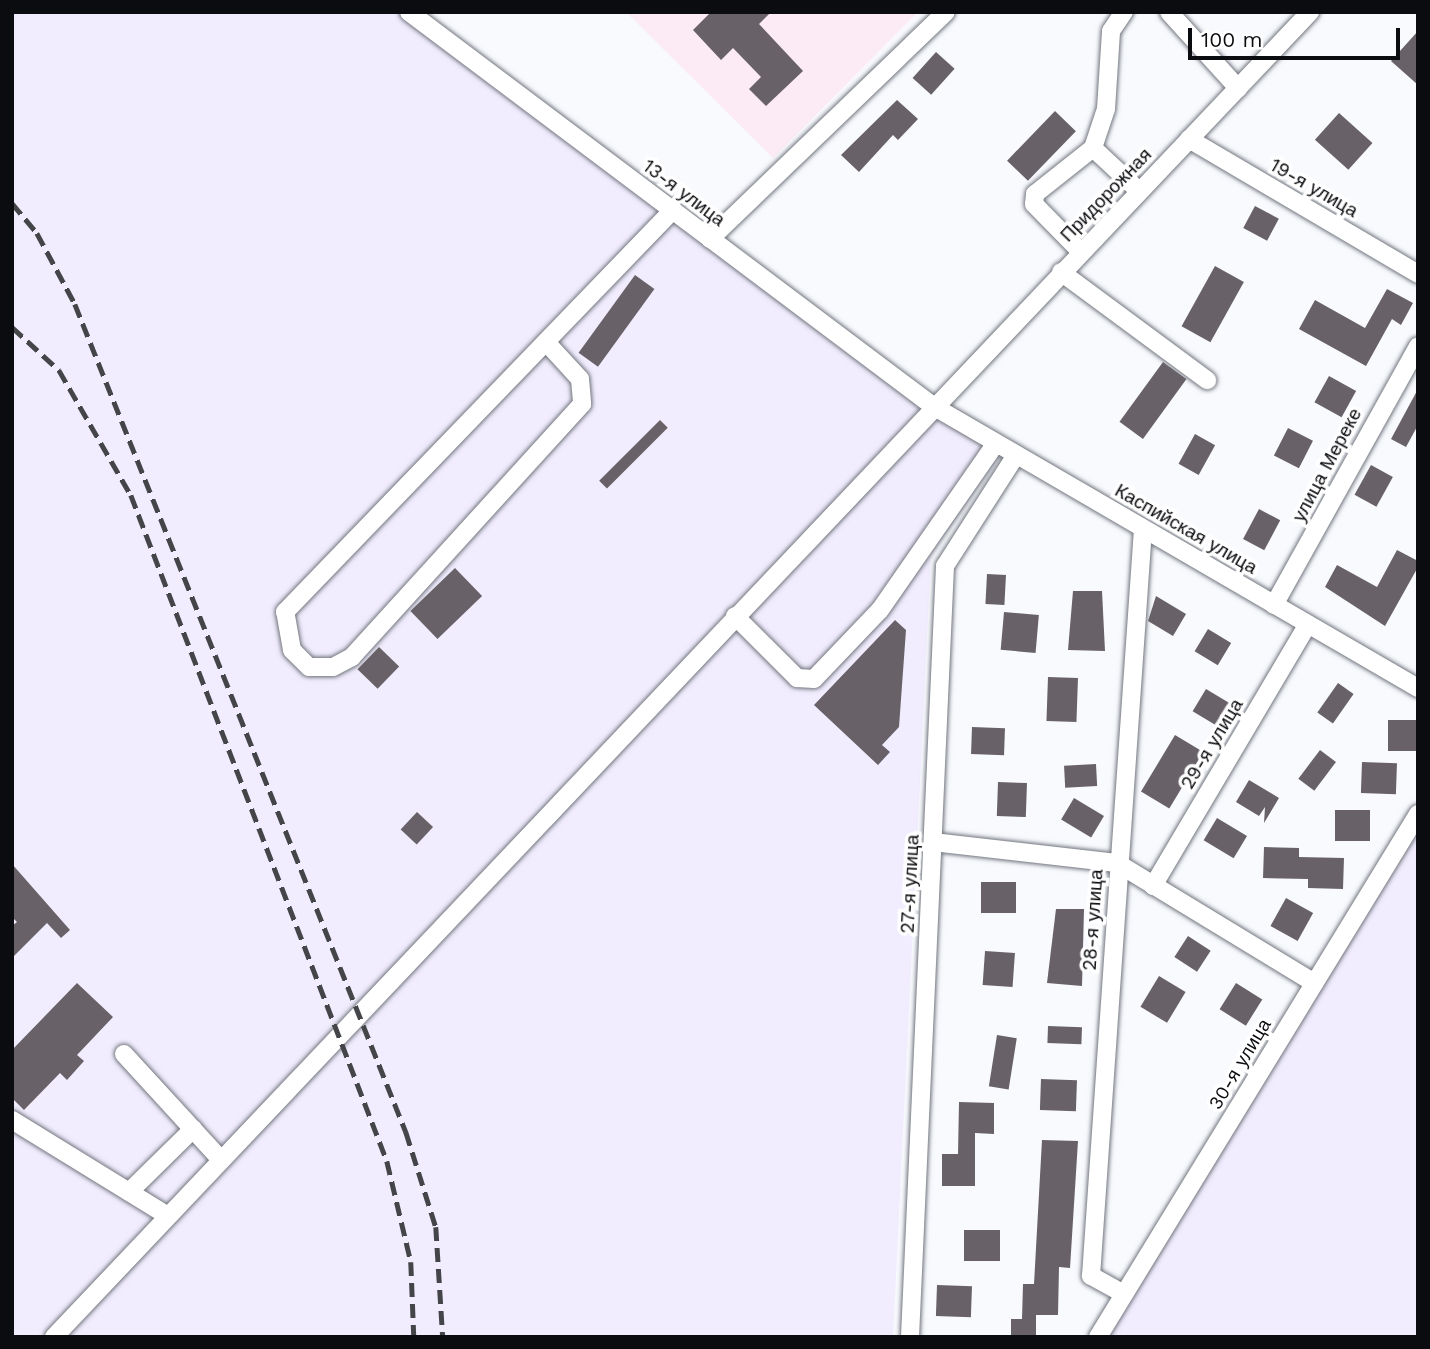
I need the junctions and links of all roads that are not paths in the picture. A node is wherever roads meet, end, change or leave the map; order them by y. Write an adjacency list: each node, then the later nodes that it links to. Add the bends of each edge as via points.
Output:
1 (409, 12): 10 (street, 13-я улица)
2 (946, 12): 11 (street)
3 (1124, 12): 8 (street, via 1111,31 1106,109)
4 (1169, 12): 6 (street)
5 (1310, 12): 6 (street, Придорожная)
6 (1238, 88): 7 (street, Придорожная)
7 (1189, 139): 9 (street, Придорожная); 14 (street, 19-я улица)
8 (1093, 148): 9 (street); 12 (street, via 1033,199)
9 (1139, 191): 12 (street, Придорожная)
10 (673, 210): 11 (street, 13-я улица); 15 (street)
11 (710, 239): 18 (street, 13-я улица)
12 (1080, 252): 13 (street, Придорожная)
13 (1061, 272): 17 (street); 18 (street, Придорожная)
14 (1418, 274)
15 (546, 342): 15 (street, via 285,612 292,650 309,667 333,667 352,657 582,404 580,379)
16 (1418, 346): 22 (street, улица Мереке)
17 (1207, 380)
18 (933, 406): 19 (street, Каспийская улица); 23 (street, Придорожная)
19 (996, 443): 20 (street, Каспийская улица); 23 (street, via 880,611 814,679 797,678)
20 (1016, 455): 21 (street, Каспийская улица); 27 (street, 27-я улица, via 945,566)
21 (1143, 529): 22 (street, Каспийская улица); 28 (street, 28-я улица)
22 (1274, 605): 24 (street, Каспийская улица)
23 (735, 616): 34 (street, Придорожная)
24 (1308, 624): 25 (street, Каспийская улица); 29 (street, 29-я улица)
25 (1418, 688)
26 (1418, 814): 30 (street, 30-я улица)
27 (933, 842): 28 (street); 39 (street, 27-я улица)
28 (1117, 863): 29 (street); 37 (street, 28-я улица, via 1091,1276)
29 (1153, 886): 30 (street)
30 (1314, 983): 37 (street, 30-я улица)
31 (124, 1054): 33 (street)
32 (12, 1120): 35 (street)
33 (192, 1129): 34 (street); 35 (street)
34 (221, 1160): 36 (street, Придорожная)
35 (129, 1192): 36 (street)
36 (168, 1216): 38 (street, Придорожная)
37 (1124, 1294): 40 (street, 30-я улица)
38 (54, 1337)
39 (910, 1337)
40 (1098, 1337)

